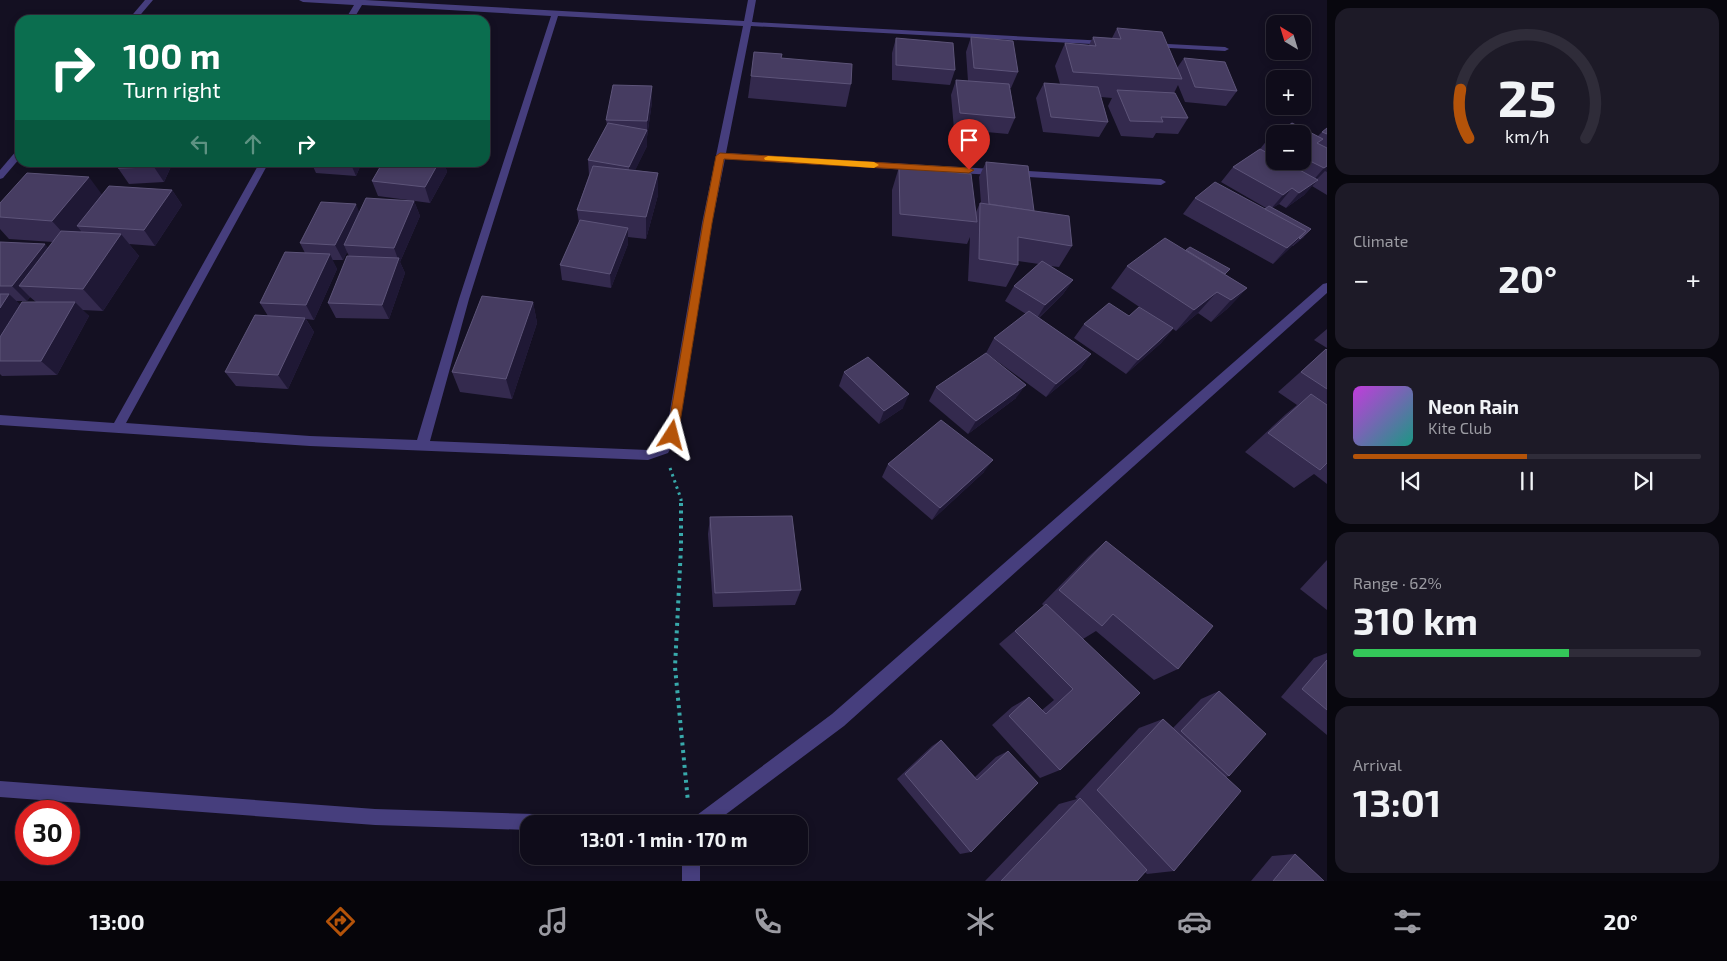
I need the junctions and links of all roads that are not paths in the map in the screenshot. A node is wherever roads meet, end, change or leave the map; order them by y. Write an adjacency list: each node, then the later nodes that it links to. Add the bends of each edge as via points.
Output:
1 (150, 0): 6 (street)
2 (303, 0): 4 (street)
3 (752, 0): 8 (street)
4 (360, 1): 5 (street); 7 (street)
5 (555, 14): 8 (street); 20 (street, via 464,299)
6 (136, 15)
7 (352, 15)
8 (748, 25): 9 (street); 12 (street)
9 (1115, 44)
10 (1145, 45): 11 (street)
11 (1224, 49)
12 (720, 156): 16 (street); 20 (street, via 672,435 664,449 648,455)
13 (15, 158): 15 (street)
14 (261, 167): 19 (street)
15 (0, 176)
16 (1161, 182)
17 (1327, 287): 22 (street, via 838,720)
18 (0, 420): 19 (street)
19 (117, 428): 20 (street)
20 (422, 445)
21 (0, 789): 23 (street, via 375,817)
22 (711, 815)
23 (520, 822)
24 (691, 865): 25 (street)
25 (691, 881)

